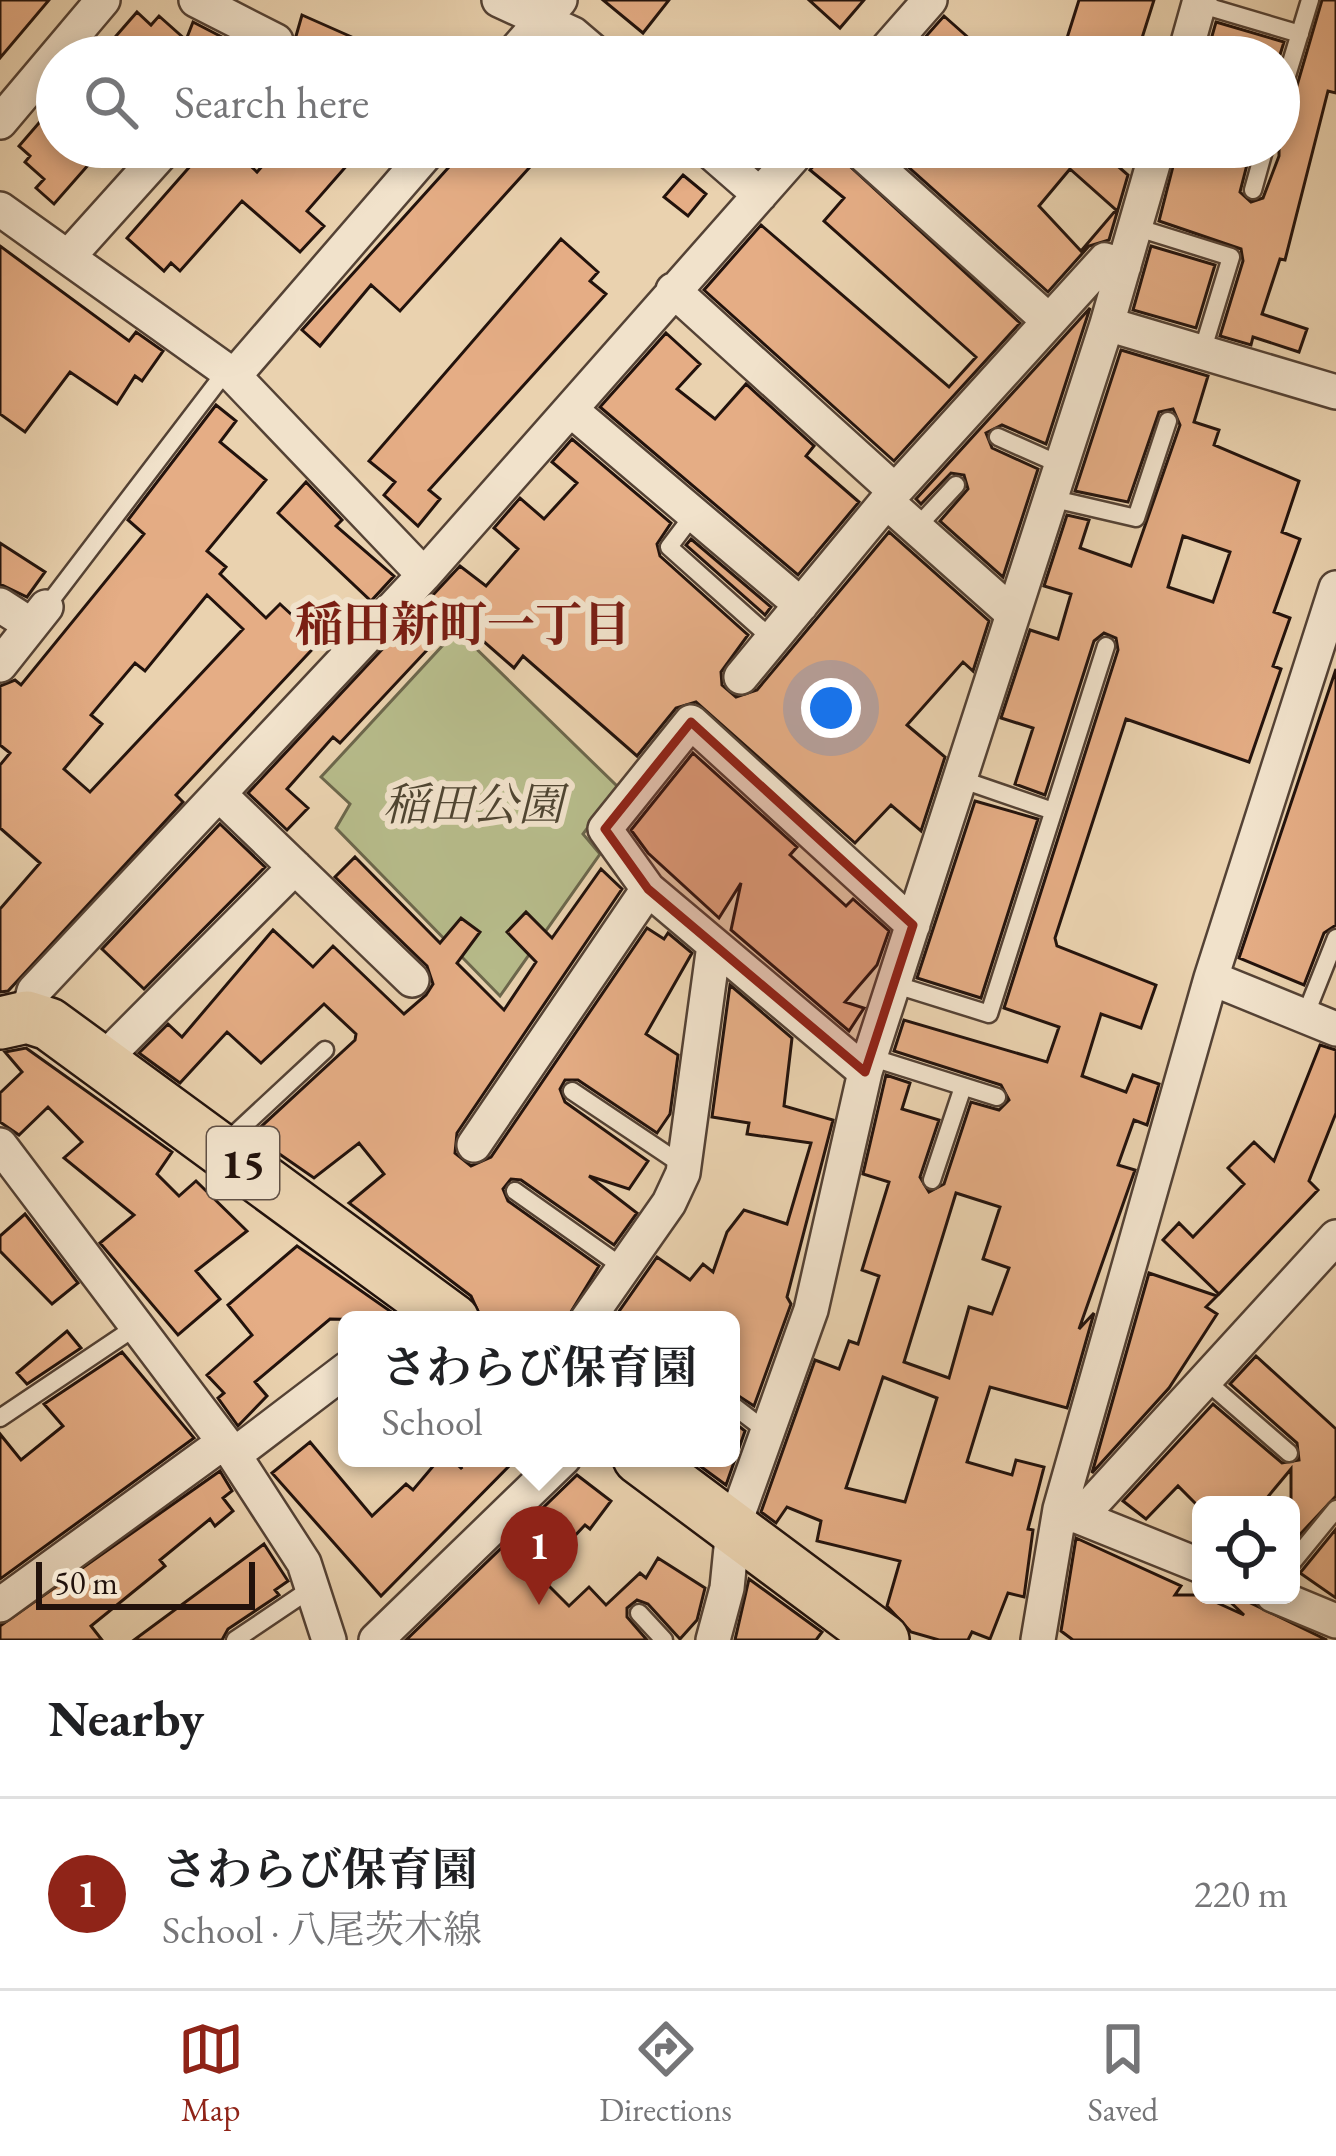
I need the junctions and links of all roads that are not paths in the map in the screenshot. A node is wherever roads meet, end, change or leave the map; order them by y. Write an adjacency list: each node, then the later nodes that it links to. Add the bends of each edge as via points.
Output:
1 (103, 0): 9 (street)
2 (196, 0): 10 (street)
3 (499, 0): 7 (street)
4 (930, 0): 13 (street)
5 (1310, 0): 8 (lane)
6 (1200, 2): 8 (lane); 14 (street)
7 (552, 9): 11 (street); 12 (street)
8 (1300, 34)
9 (73, 36)
10 (266, 36)
11 (528, 36)
12 (579, 36)
13 (906, 36)
14 (1190, 36)
15 (36, 79): 16 (street)
16 (0, 122)
17 (148, 168): 28 (street)
18 (413, 168): 34 (street)
19 (729, 168): 25 (street)
20 (784, 168): 25 (street)
21 (878, 168): 31 (street)
22 (1152, 168): 27 (street)
23 (1259, 168): 24 (lane)
24 (1253, 190)
25 (760, 195): 30 (street)
26 (0, 209): 28 (street)
27 (1135, 227): 29 (street); 33 (lane, via 1231,257)
28 (68, 257): 34 (street)
29 (1124, 266): 31 (street, via 1105,260); 32 (street)
30 (673, 290): 36 (street); 41 (street)
31 (1049, 321): 41 (street)
32 (1107, 324): 33 (street); 39 (street)
33 (1202, 352): 35 (street)
34 (230, 373): 45 (street); 50 (lane)
35 (1336, 392)
36 (571, 410): 43 (street); 45 (street)
37 (1168, 421): 42 (lane, via 1136,518)
38 (998, 437): 39 (lane)
39 (1061, 465): 42 (street)
40 (956, 484): 44 (lane)
41 (891, 497): 44 (street); 48 (street)
42 (1050, 498): 49 (street)
43 (694, 514): 48 (street); 51 (lane, via 670,547)
44 (916, 528): 49 (street)
45 (424, 575): 56 (street)
46 (1336, 588): 63 (street)
47 (0, 605): 50 (street)
48 (801, 605): 51 (street)
49 (1013, 614): 55 (street)
50 (39, 616): 53 (street)
51 (772, 639): 54 (street)
52 (1106, 646): 57 (lane)
53 (0, 665)
54 (741, 677)
55 (960, 779): 57 (lane); 60 (street)
56 (219, 794): 58 (street); 66 (street)
57 (1053, 811): 65 (lane, via 989,1014)
58 (295, 867): 64 (street); 69 (street)
59 (648, 889): 60 (street, via 604,829 691,722); 62 (street); 75 (street)
60 (913, 925): 65 (street)
61 (1336, 938): 67 (lane)
62 (715, 945): 70 (street); 77 (street)
63 (1211, 978): 67 (street); 95 (street)
64 (412, 980)
65 (893, 984): 70 (street)
66 (13, 1020): 69 (main road, 15, via 49,1024)
67 (1320, 1023)
68 (326, 1050): 76 (lane)
69 (103, 1060): 76 (main road, 15)
70 (867, 1065): 71 (lane); 89 (street, via 811,1310)
71 (963, 1087): 73 (lane); 78 (lane)
72 (572, 1091): 77 (lane)
73 (997, 1097)
74 (0, 1144): 84 (street)
75 (474, 1145)
76 (221, 1147): 82 (main road, 15)
77 (684, 1166): 81 (street)
78 (932, 1180)
79 (515, 1191): 81 (lane)
80 (1336, 1237): 86 (street)
81 (624, 1268): 83 (street)
82 (427, 1311)
83 (593, 1311)
84 (136, 1326): 88 (lane); 90 (street)
85 (338, 1375): 90 (street)
86 (1205, 1380): 91 (lane); 95 (street)
87 (740, 1411): 89 (lane)
88 (0, 1418)
89 (765, 1430): 96 (street)
90 (229, 1449): 99 (street); 101 (street)
91 (1289, 1454)
92 (555, 1467): 106 (street)
93 (651, 1467): 96 (main road)
94 (1336, 1509): 97 (lane)
95 (1070, 1513): 98 (street); 110 (street)
96 (733, 1528): 108 (street); 109 (main road)
97 (1300, 1553)
98 (1192, 1562)
99 (312, 1588): 104 (lane); 105 (street)
100 (1295, 1604): 103 (street)
101 (0, 1605)
102 (640, 1613): 107 (lane)
103 (1336, 1621)
104 (235, 1640)
105 (328, 1640)
106 (376, 1640)
107 (664, 1640)
108 (713, 1640)
109 (884, 1640)
110 (1039, 1640)

